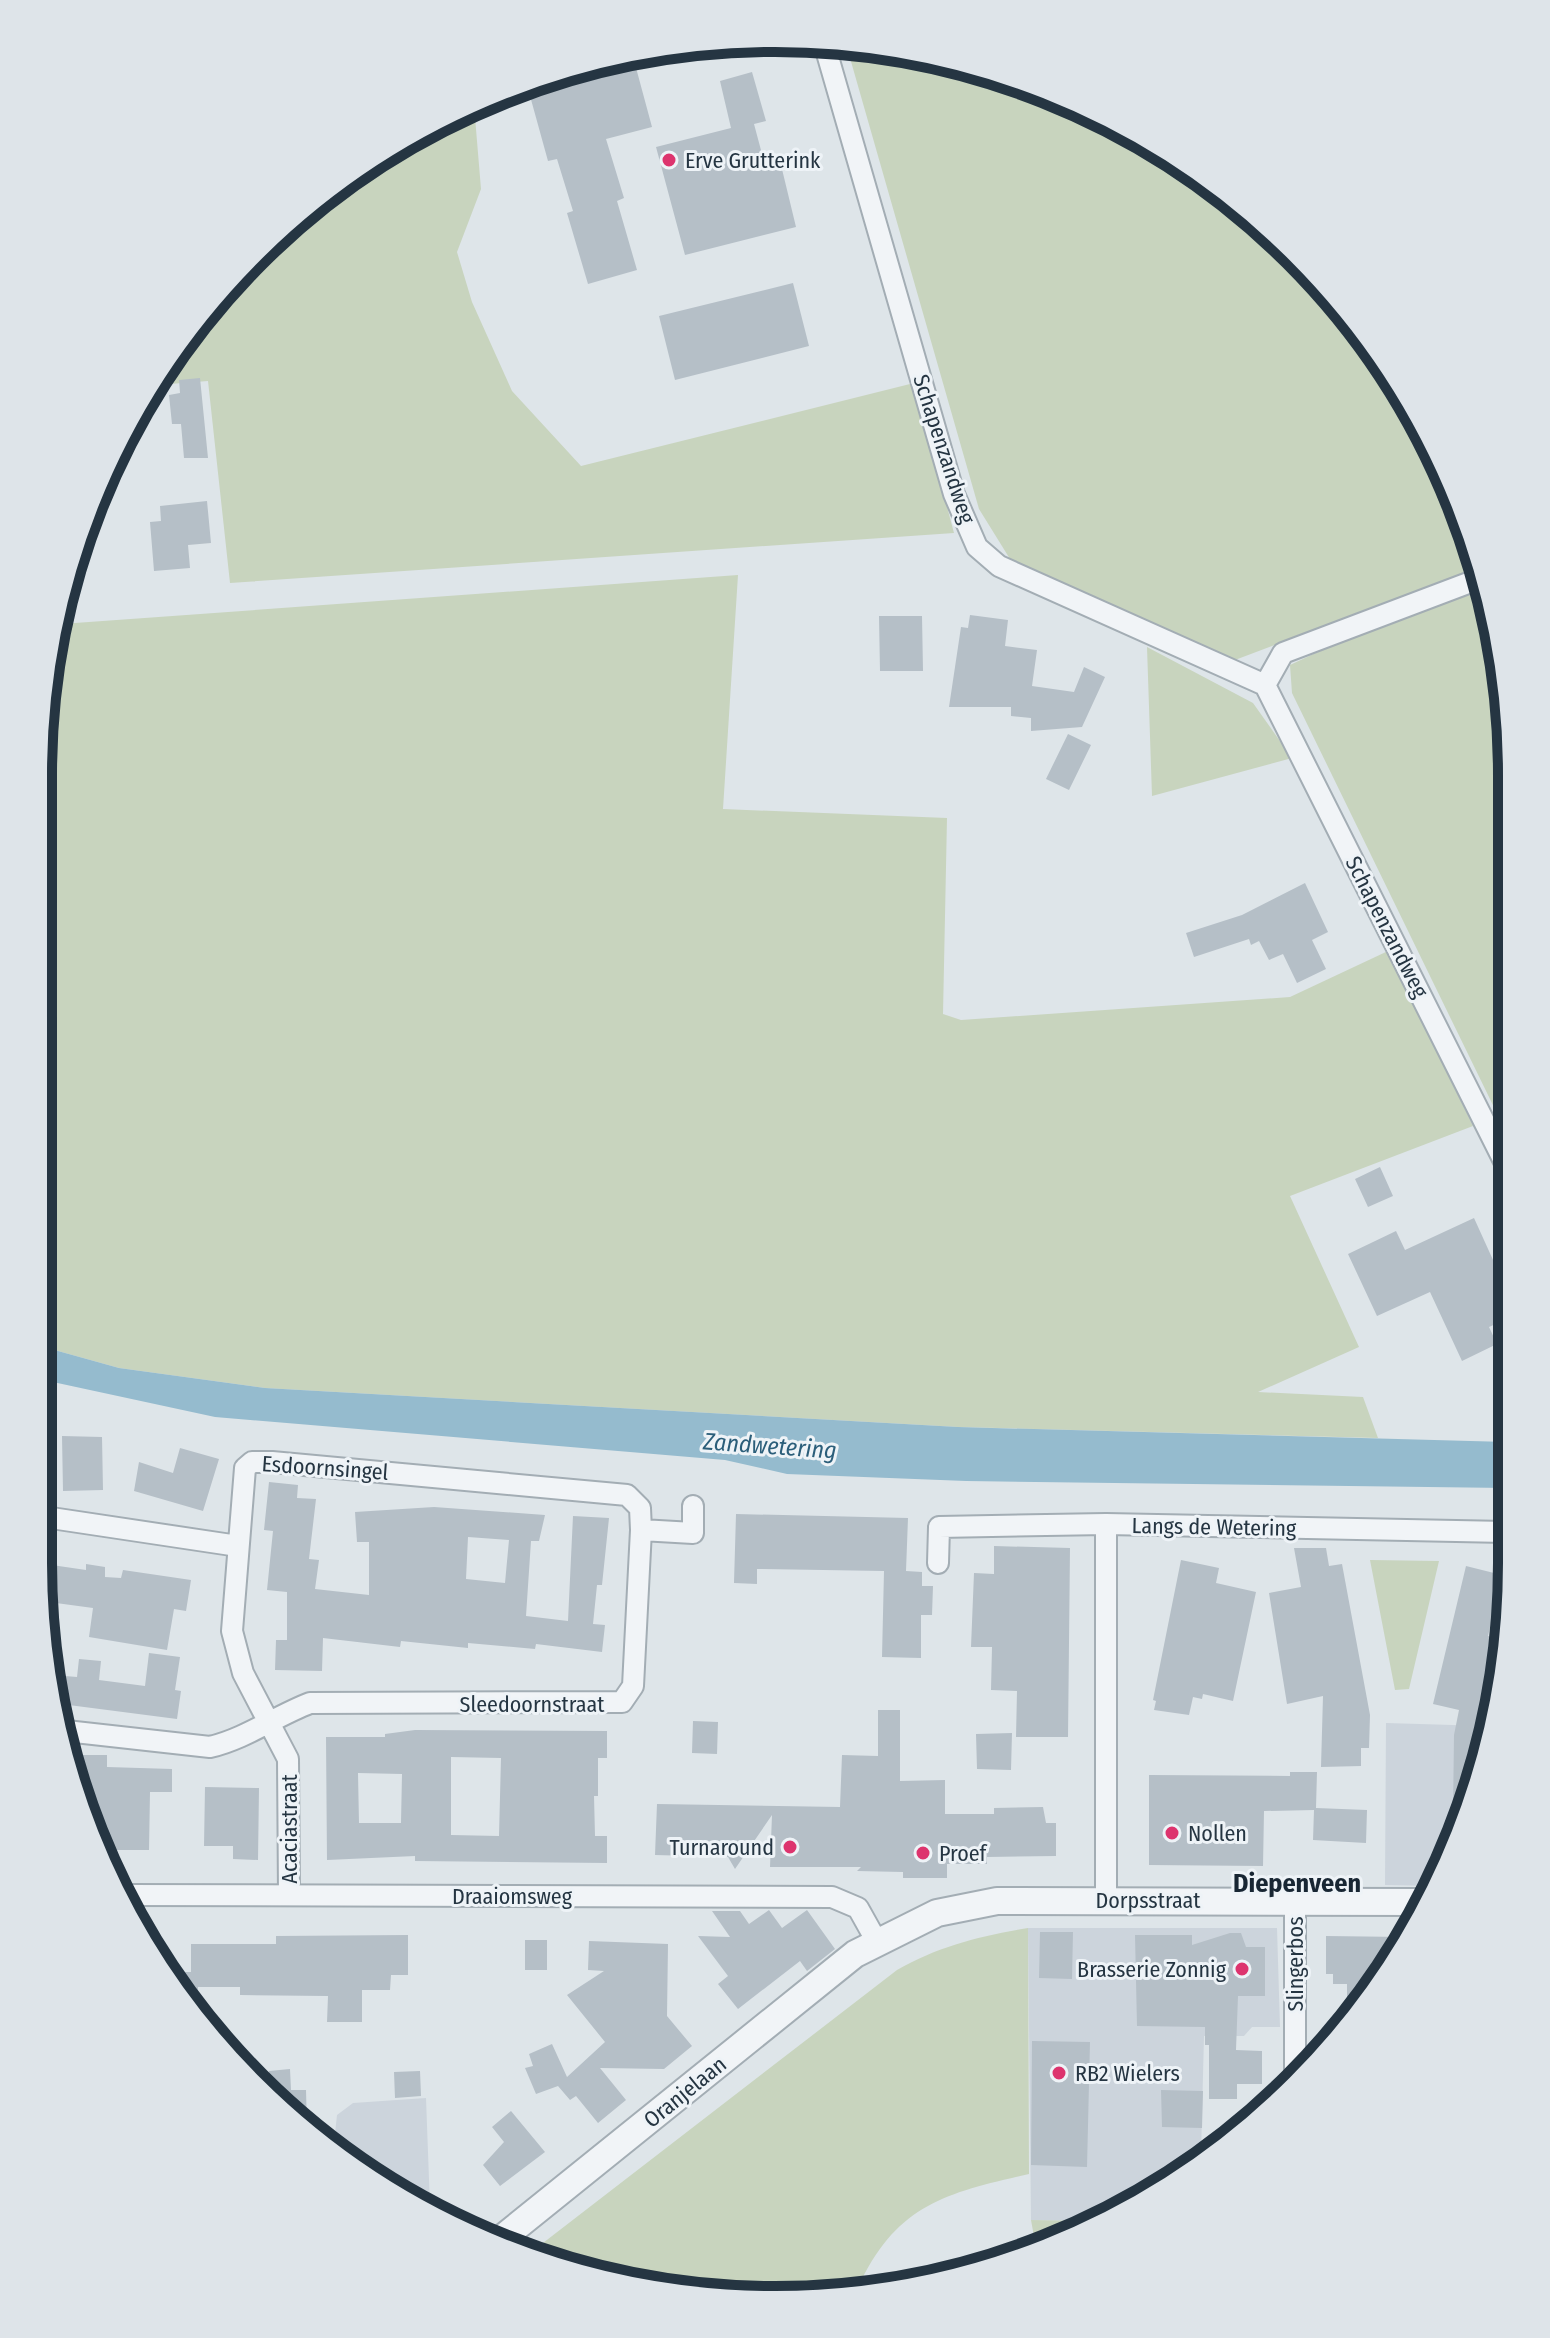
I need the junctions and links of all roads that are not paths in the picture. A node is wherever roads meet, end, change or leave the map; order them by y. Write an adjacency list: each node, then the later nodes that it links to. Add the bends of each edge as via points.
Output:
1 (827, 54): 3 (street, Schapenzandweg, via 954,494 977,547 999,566)
2 (1471, 582): 3 (street, via 1283,653)
3 (1265, 685): 4 (street, Schapenzandweg)
4 (1498, 1149)
5 (693, 1506): 8 (street, via 693,1533)
6 (52, 1518): 10 (street)
7 (1106, 1524): 9 (street, Langs de Wetering); 11 (street, via 939,1527); 17 (street, Langs de Wetering)
8 (641, 1530): 10 (street, Esdoornsingel, via 640,1508 627,1495 252,1462 242,1482); 12 (street, Sleedoornstraat, via 633,1686 622,1702 310,1703)
9 (1498, 1532)
10 (238, 1546): 12 (street, Esdoornsingel, via 232,1631 243,1673)
11 (938, 1563)
12 (269, 1720): 13 (street, via 232,1742 210,1747); 15 (street, Acaciastraat, via 288,1759)
13 (73, 1732)
14 (133, 1895): 15 (street, Draaiomsweg)
15 (289, 1895): 19 (street, Draaiomsweg, via 832,1897 858,1908)
16 (1295, 1899): 17 (street, Dorpsstraat); 18 (street, Dorpsstraat); 20 (street, Slingerbos)
17 (1106, 1900): 19 (street, Dorpsstraat, via 970,1905 937,1913)
18 (1413, 1902)
19 (877, 1942): 21 (street, Oranjelaan, via 855,1954)
20 (1295, 2065)
21 (507, 2234)

